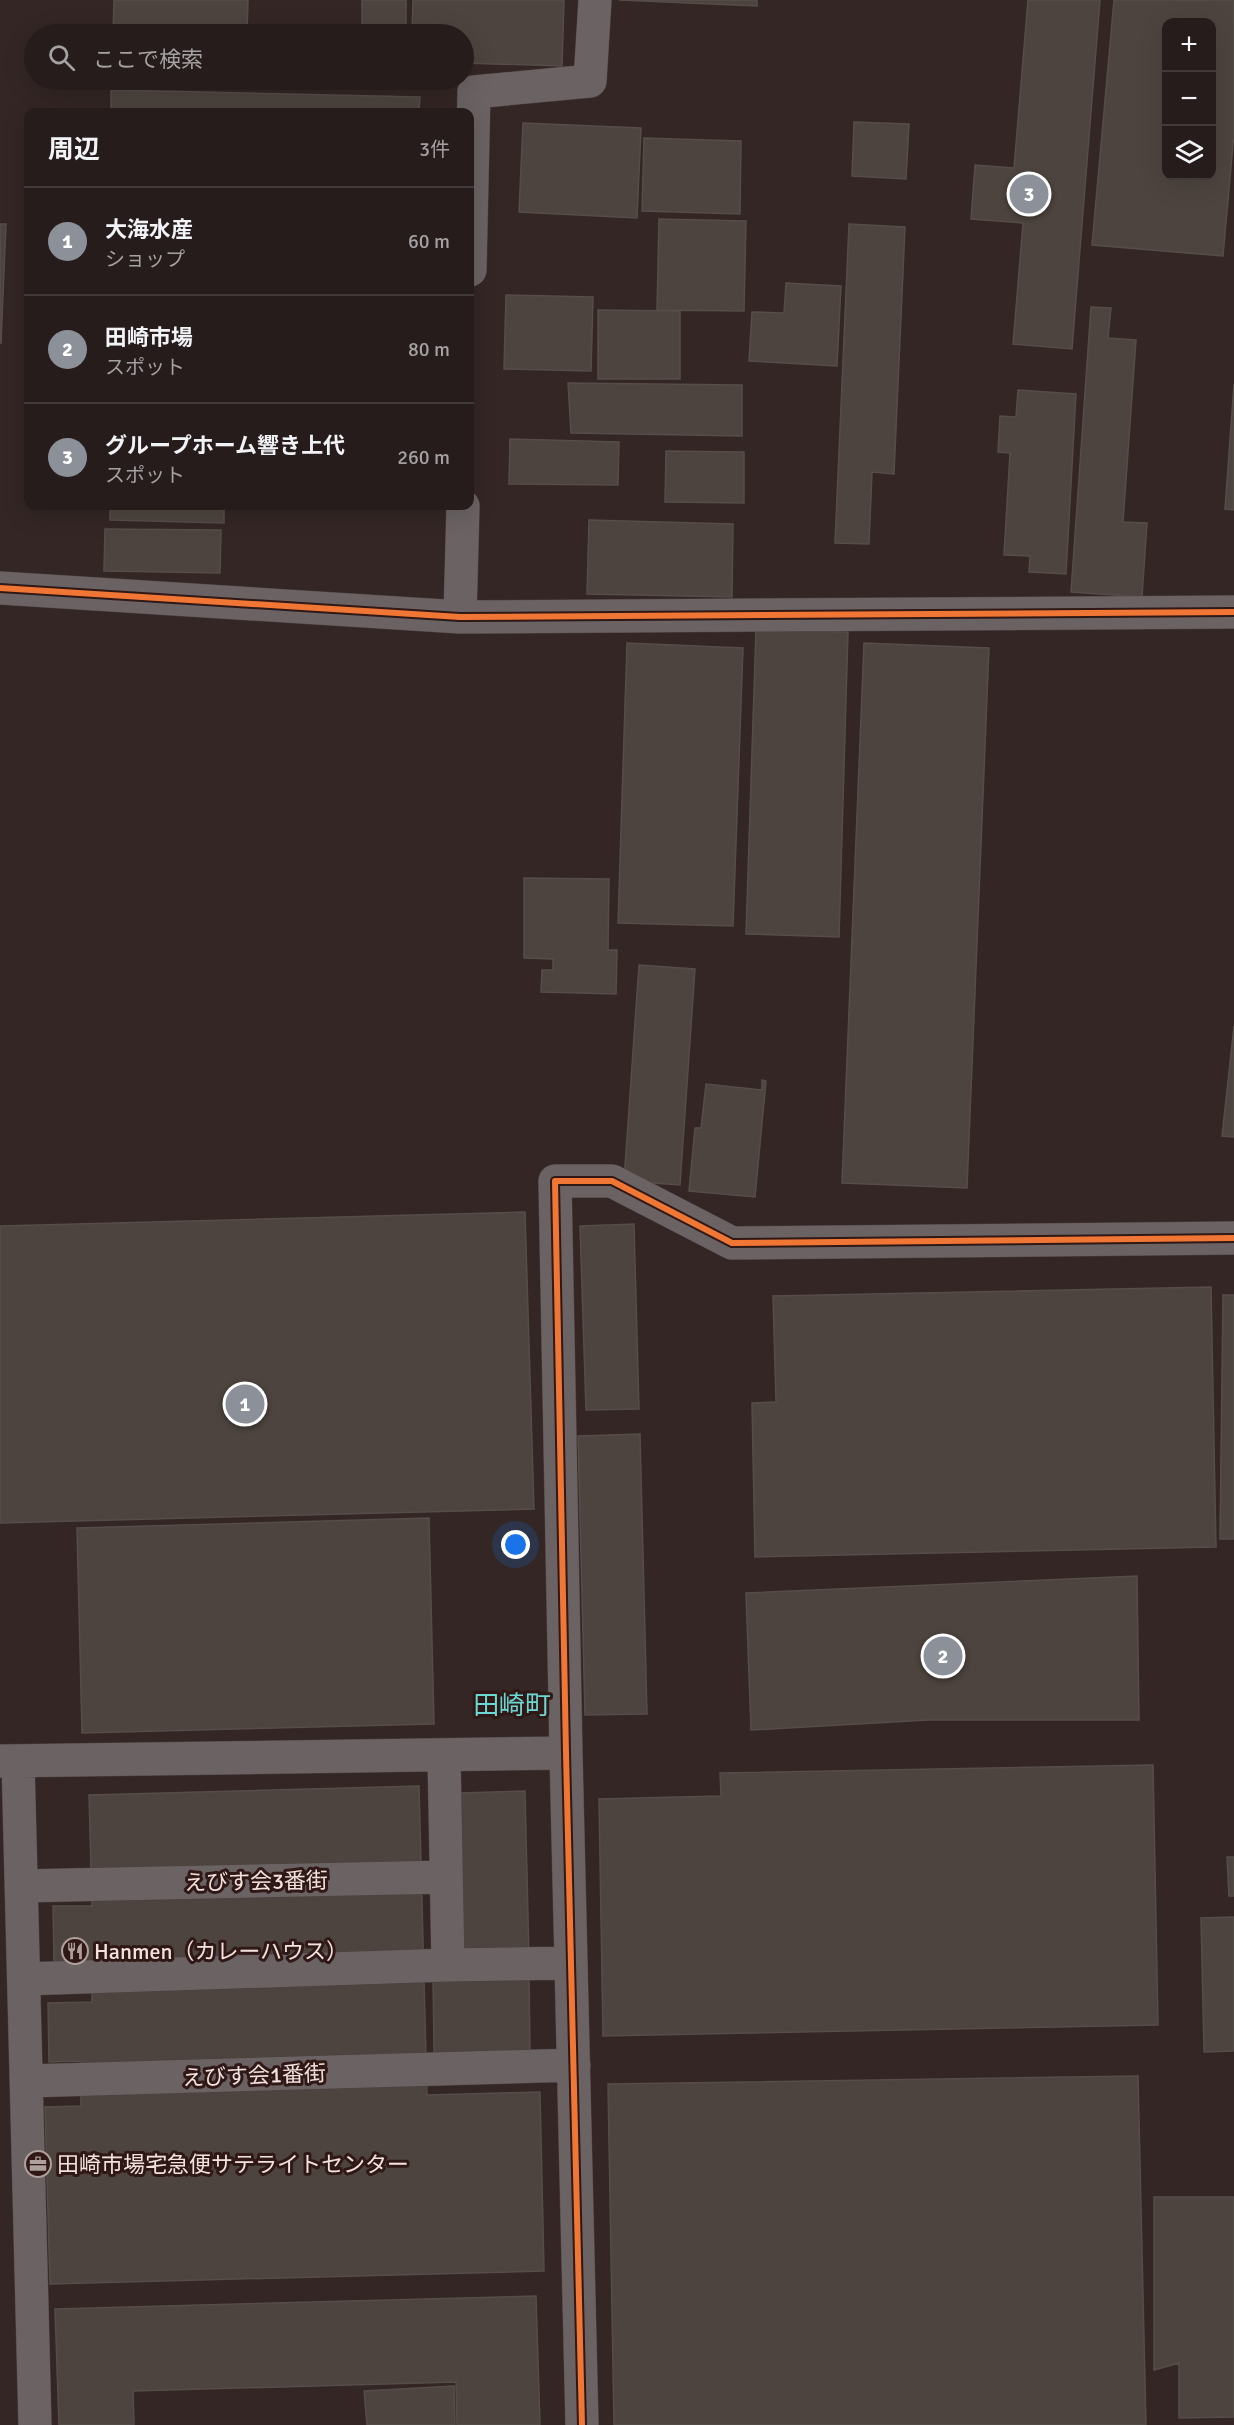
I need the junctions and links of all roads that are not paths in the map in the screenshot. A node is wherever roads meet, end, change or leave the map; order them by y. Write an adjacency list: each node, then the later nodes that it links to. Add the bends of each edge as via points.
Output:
1 (595, 0): 2 (street, via 590,81 474,92)
2 (474, 108)
3 (463, 510): 6 (street)
4 (0, 588): 6 (street)
5 (1234, 612): 6 (street)
6 (460, 617)
7 (1234, 1238): 8 (street, via 732,1243 612,1181 555,1181)
8 (566, 1753): 9 (street); 13 (street)
9 (444, 1755): 10 (street); 11 (street)
10 (9, 1761): 12 (street)
11 (434, 1877): 12 (street, えびす会3番街); 14 (street)
12 (21, 1886): 15 (street)
13 (571, 1963): 14 (street); 16 (street)
14 (436, 1966): 15 (street)
15 (24, 1979): 17 (street)
16 (574, 2065): 17 (street, えびす会1番街); 19 (street)
17 (27, 2081): 18 (street)
18 (36, 2425)
19 (582, 2425)

